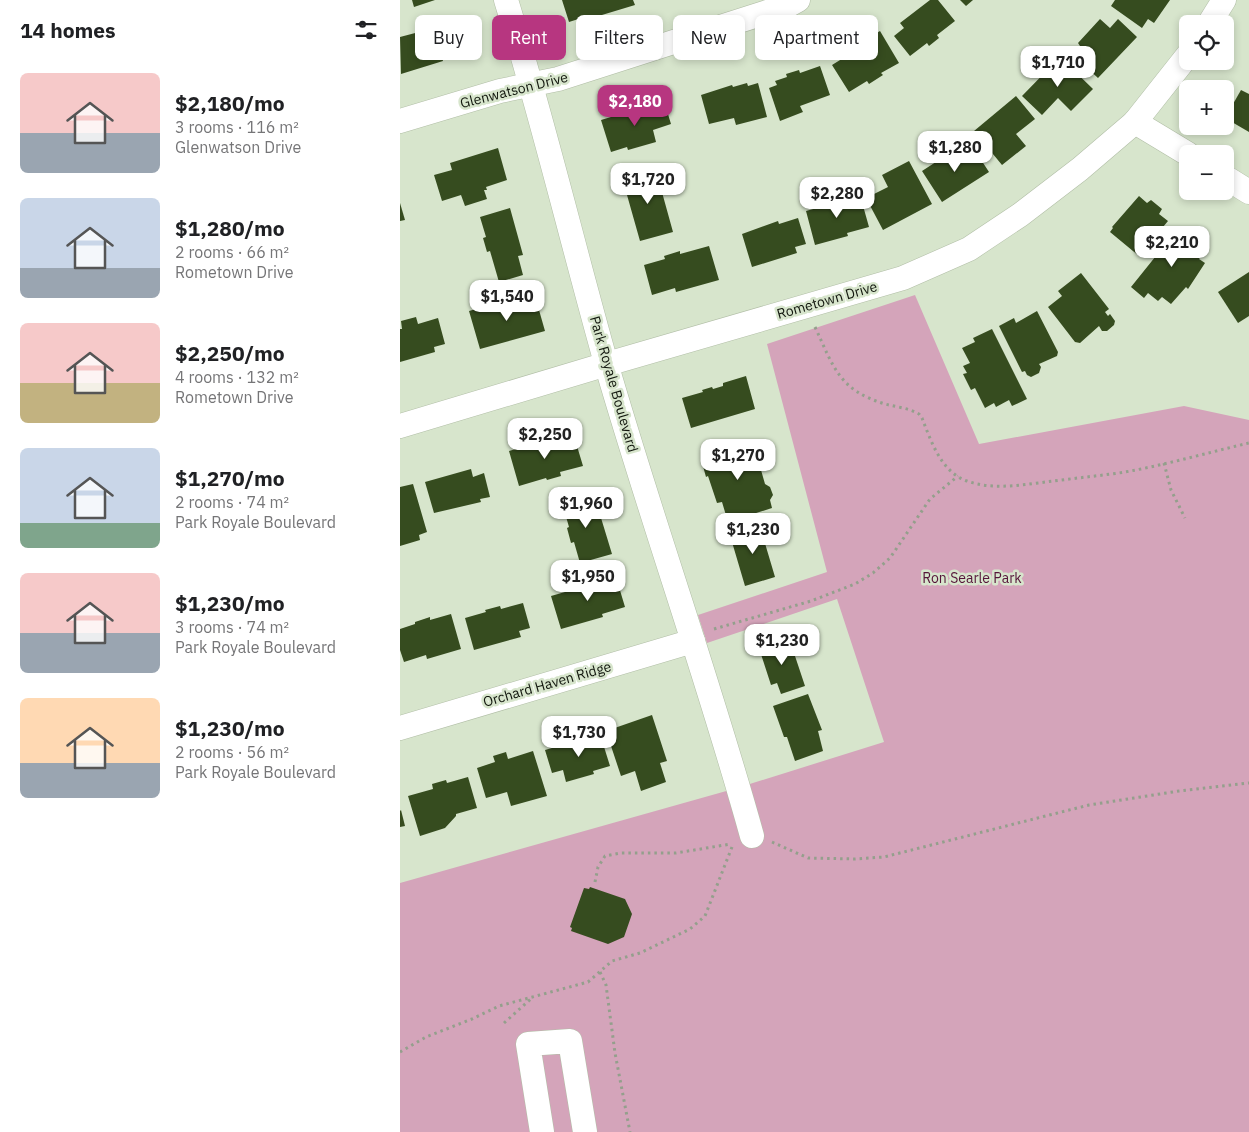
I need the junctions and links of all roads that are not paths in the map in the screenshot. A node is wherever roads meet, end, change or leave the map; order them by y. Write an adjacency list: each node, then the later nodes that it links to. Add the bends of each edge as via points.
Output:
1 (506, 0): 6 (street, Park Royale Boulevard)
2 (798, 0): 6 (street, Glenwatson Drive, via 558,79)
3 (1224, 0): 4 (street)
4 (1215, 15)
5 (1179, 66): 8 (street, Rometown Drive)
6 (532, 84): 7 (street, Glenwatson Drive); 12 (street, Park Royale Boulevard)
7 (400, 121)
8 (1135, 122): 9 (street); 12 (street, Rometown Drive, via 1020,215 969,249 903,278)
9 (1179, 149)
10 (1234, 183): 11 (street)
11 (1249, 192)
12 (607, 364): 13 (street, Rometown Drive); 14 (street, Park Royale Boulevard)
13 (400, 426)
14 (694, 641): 15 (street, Orchard Haven Ridge); 16 (street, Park Royale Boulevard)
15 (400, 728)
16 (752, 836)
17 (542, 1132): 18 (street, via 528,1044 570,1041)
18 (585, 1132)

